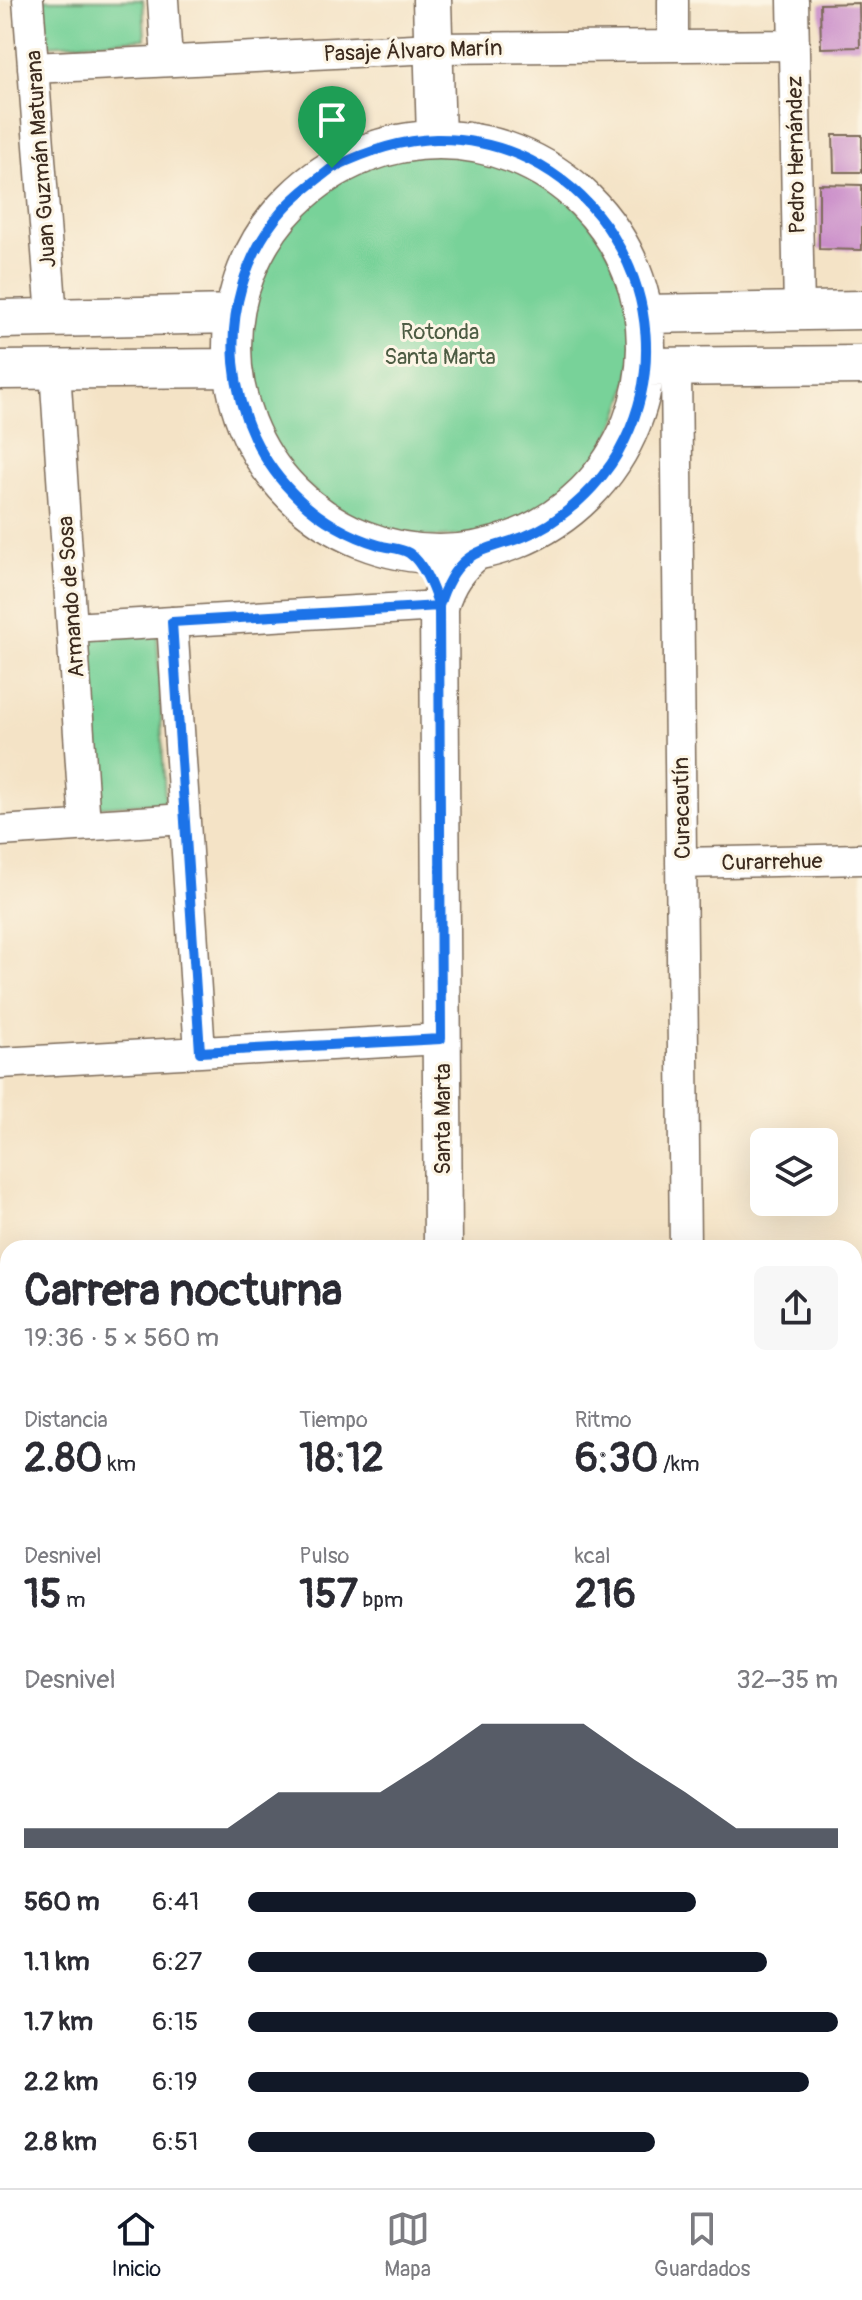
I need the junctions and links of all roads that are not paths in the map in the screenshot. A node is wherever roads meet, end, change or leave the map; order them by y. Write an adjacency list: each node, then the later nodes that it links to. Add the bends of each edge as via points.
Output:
1 (28, 0): 10 (street, Juan Guzmán Maturana)
2 (163, 0): 9 (street)
3 (432, 0): 8 (street)
4 (673, 0): 6 (street)
5 (793, 0): 7 (street, Pedro Hernández)
6 (673, 44): 7 (street, Pasaje Álvaro Marín); 8 (street, Pasaje Álvaro Marín)
7 (793, 45): 13 (street, Pedro Hernández)
8 (433, 48): 9 (street, Pasaje Álvaro Marín); 11 (street)
9 (167, 60): 10 (street, Pasaje Álvaro Marín)
10 (33, 68): 16 (street, Juan Guzmán Maturana)
11 (436, 139): 14 (street, via 365,152 303,190 258,246); 15 (street, via 469,141 532,161 585,199 624,252)
12 (862, 310): 13 (street)
13 (799, 311): 15 (street)
14 (234, 314): 16 (street); 20 (street)
15 (644, 314): 19 (street)
16 (52, 317): 17 (street)
17 (0, 319)
18 (862, 365): 19 (street)
19 (661, 367): 23 (street, via 625,441 578,501 548,525); 32 (street, Curacautín)
20 (233, 368): 22 (street); 24 (street, via 262,454 300,501 351,534)
21 (0, 370): 22 (street)
22 (55, 370): 27 (street, Armando de Sosa)
23 (476, 551): 24 (street); 25 (street, Santa Marta, via 450,577)
24 (408, 552): 25 (street, Santa Marta)
25 (439, 606): 26 (street); 33 (street, Santa Marta)
26 (172, 622): 27 (street); 28 (street)
27 (72, 628): 29 (street, Armando de Sosa)
28 (185, 819): 29 (street); 34 (street)
29 (85, 825): 30 (street)
30 (0, 831)
31 (862, 859): 32 (street, Curarrehue)
32 (681, 863): 37 (street, Curacautín)
33 (441, 1039): 34 (street); 36 (street, Santa Marta)
34 (200, 1052): 35 (street)
35 (0, 1063)
36 (443, 1240)
37 (685, 1240)

